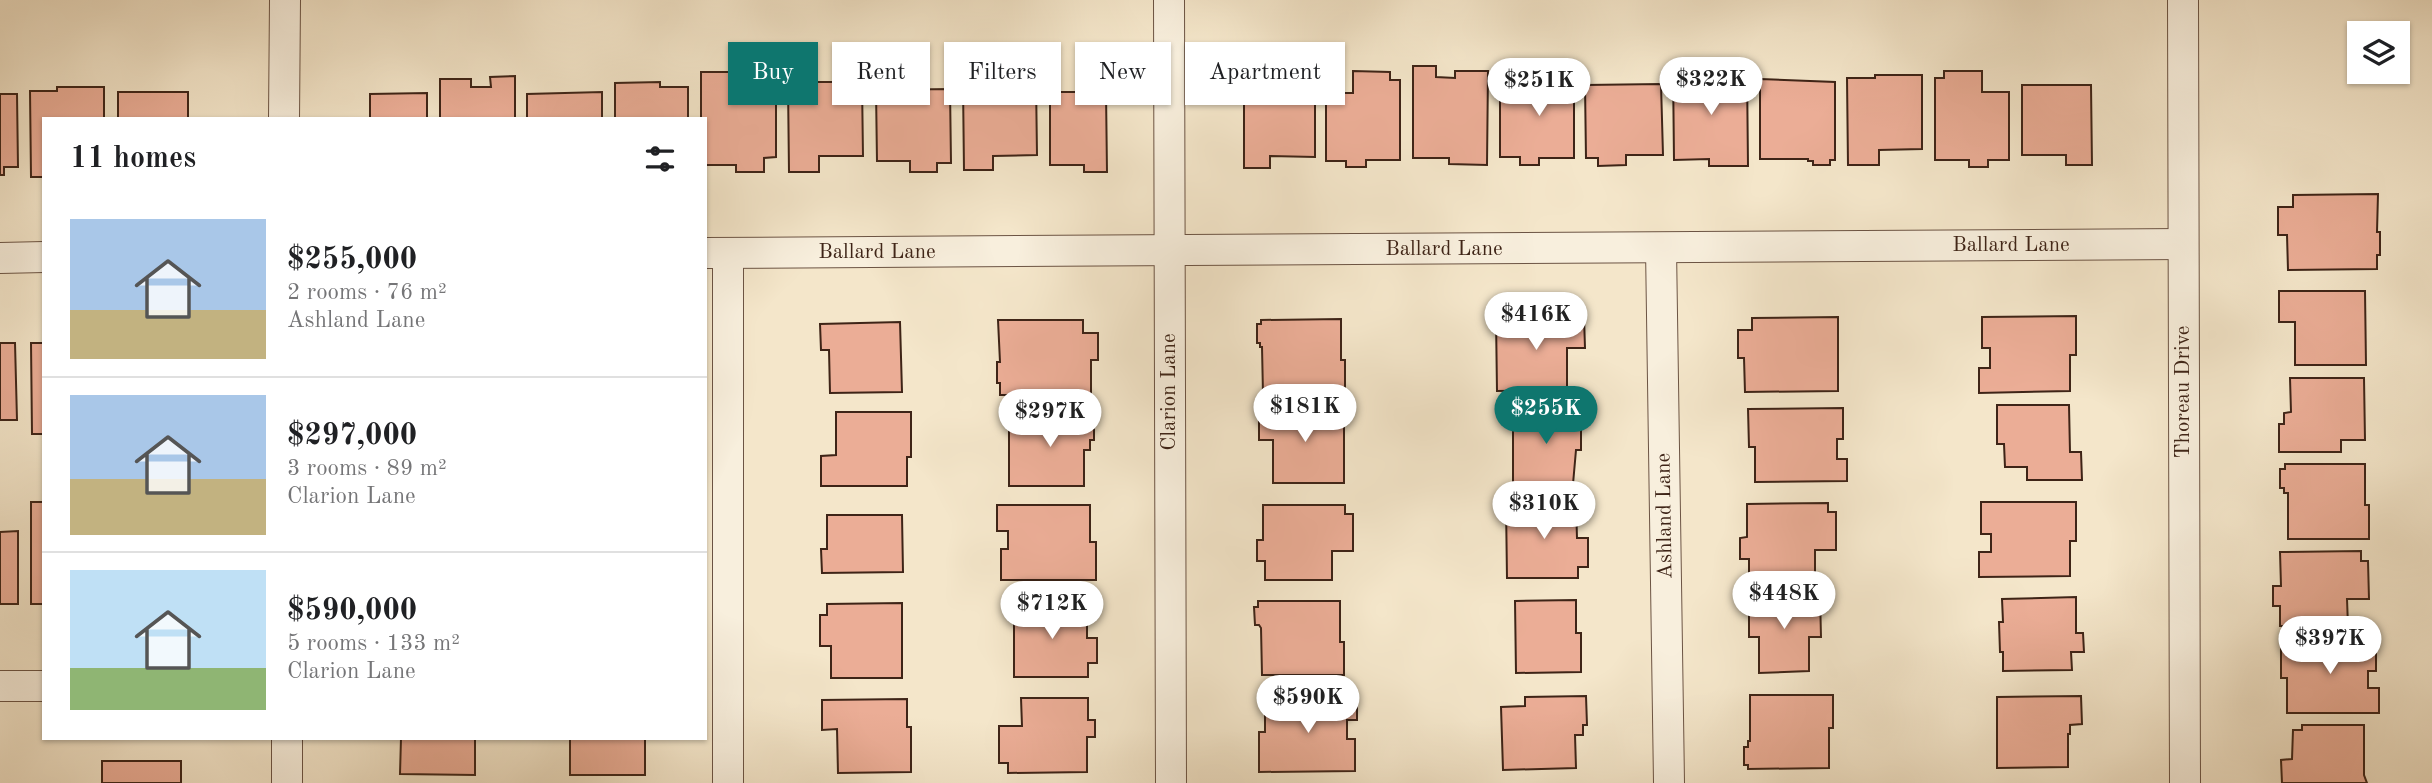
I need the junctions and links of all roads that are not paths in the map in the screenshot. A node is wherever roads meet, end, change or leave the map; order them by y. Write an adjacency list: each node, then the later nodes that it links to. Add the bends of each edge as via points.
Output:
1 (285, 0): 4 (street)
2 (1169, 0): 7 (street, Clarion Lane)
3 (2183, 0): 5 (street, Thoreau Drive)
4 (284, 117)
5 (2182, 244): 6 (street, Ballard Lane); 18 (street, Thoreau Drive)
6 (1661, 248): 7 (street, Ballard Lane); 17 (street, Ashland Lane)
7 (1168, 251): 8 (street, Ballard Lane); 16 (street, Clarion Lane)
8 (717, 253): 15 (street)
9 (42, 257): 10 (street)
10 (0, 258)
11 (0, 686): 12 (street)
12 (42, 686)
13 (287, 740): 14 (street)
14 (288, 783)
15 (728, 783)
16 (1171, 783)
17 (1669, 783)
18 (2185, 783)

